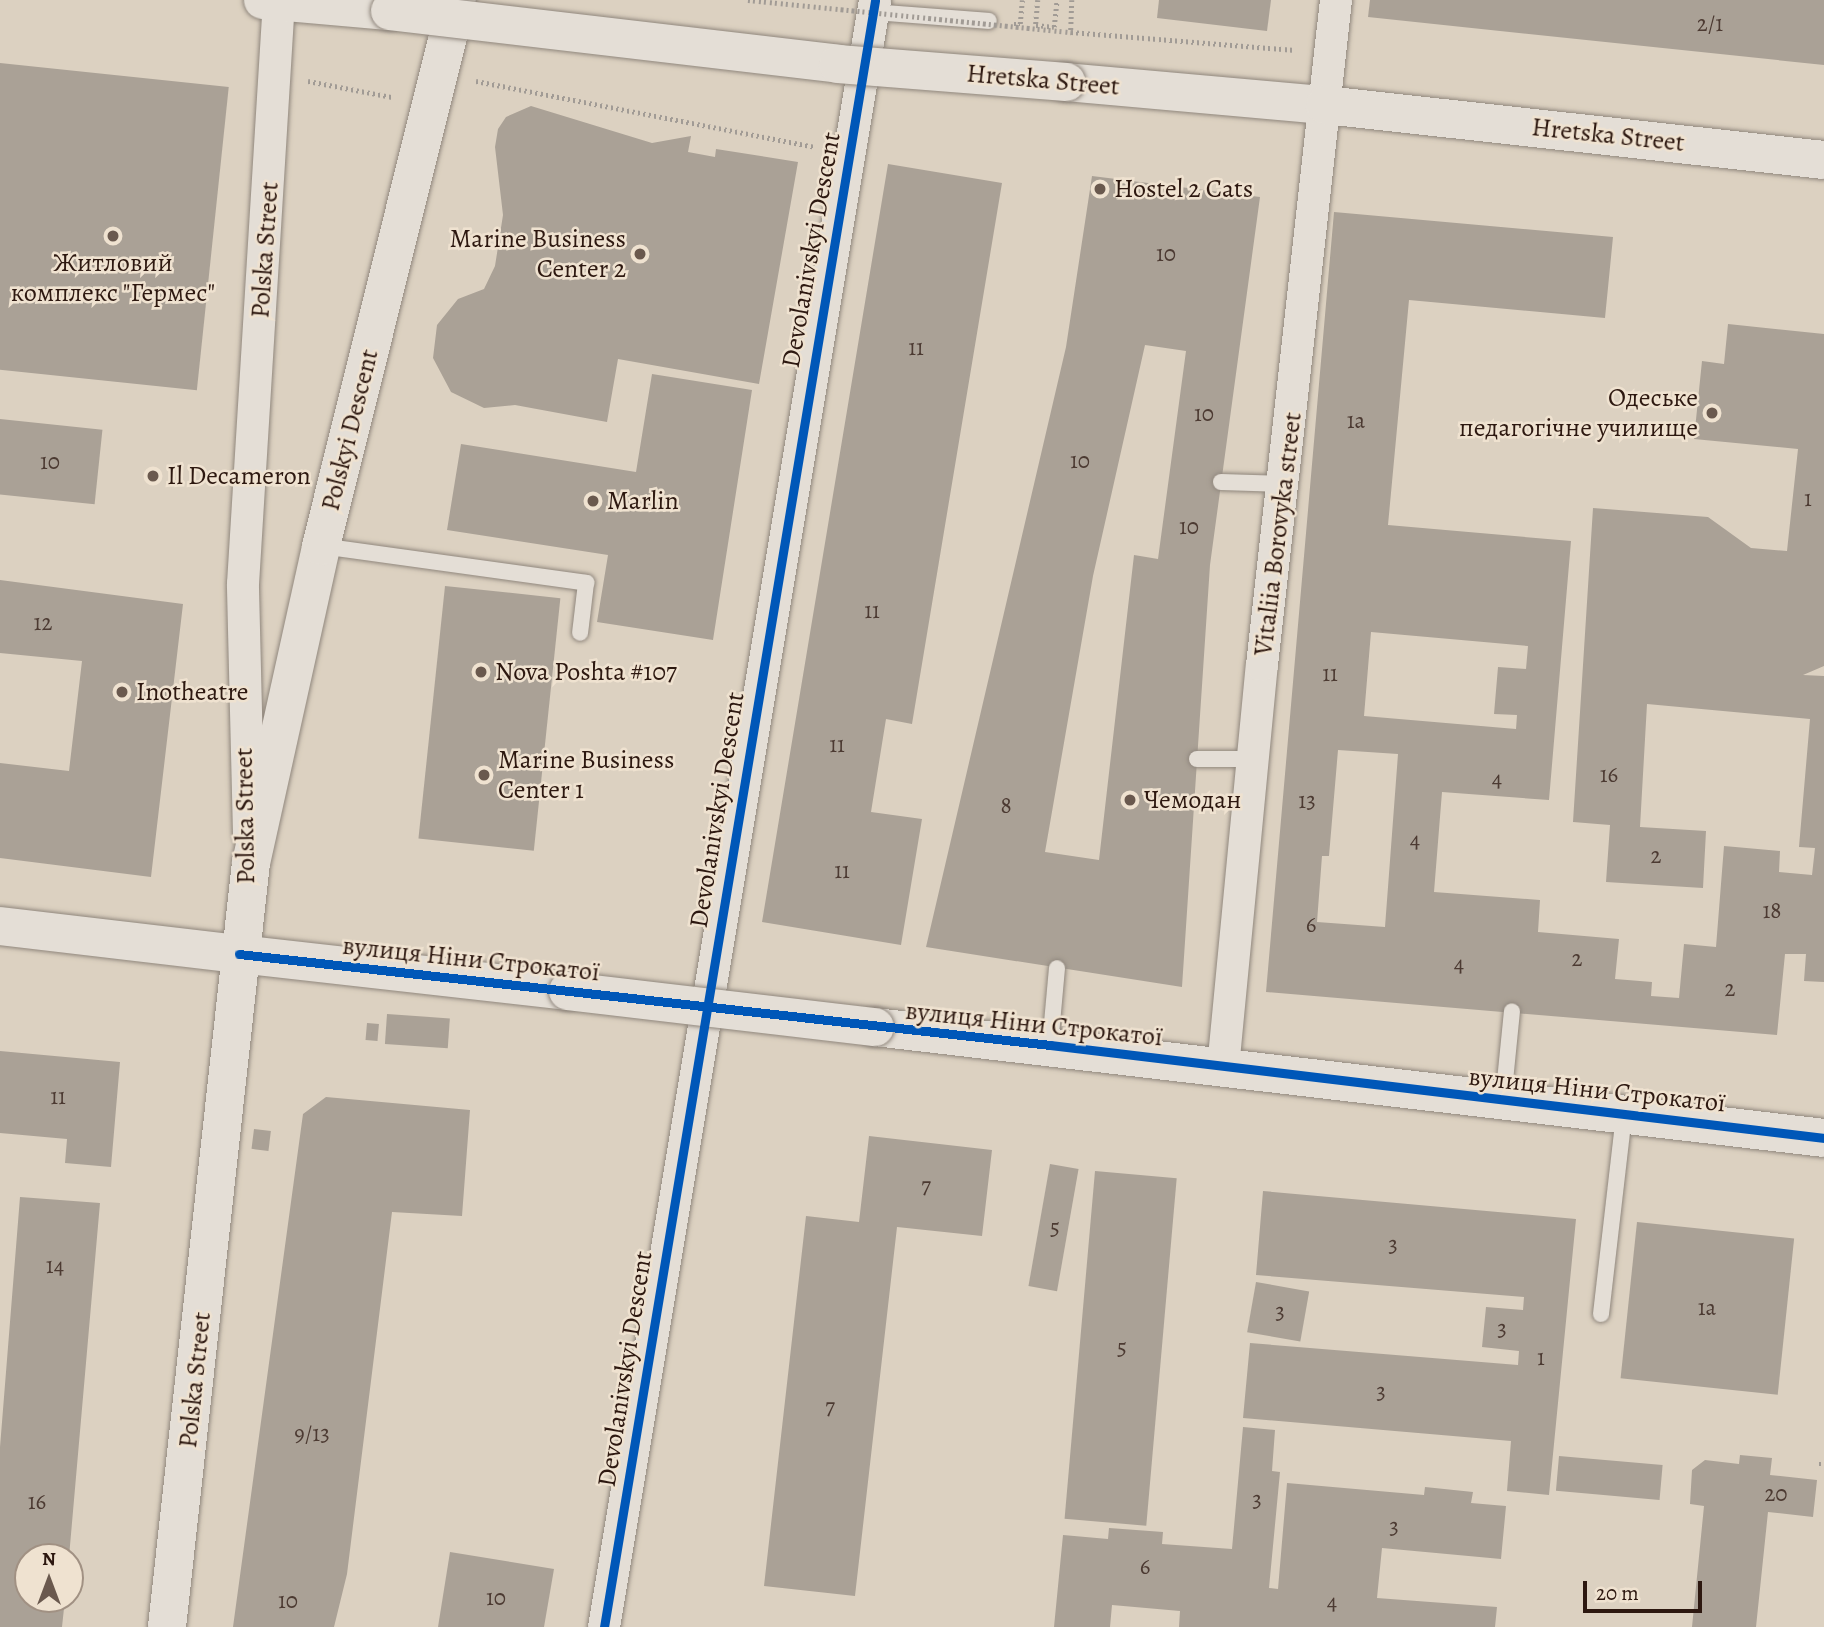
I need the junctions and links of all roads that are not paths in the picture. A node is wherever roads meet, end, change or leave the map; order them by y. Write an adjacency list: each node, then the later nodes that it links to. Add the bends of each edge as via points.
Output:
1 (457, 0): 10 (street, Polskyi Descent)
2 (1336, 0): 6 (street, Vitaliia Borovyka street)
3 (274, 1): 6 (street, Hretska Street, bridge, via 838,64); 14 (street, Polska Street, via 277,76 243,584 244,750)
4 (874, 6): 5 (lane); 26 (street, Devolanivskyi Descent)
5 (989, 21)
6 (1325, 104): 7 (street, Hretska Street); 9 (street, Vitaliia Borovyka street)
7 (1824, 160)
8 (1221, 482): 9 (lane)
9 (1285, 484): 13 (street, Vitaliia Borovyka street)
10 (321, 546): 11 (lane, via 586,583); 14 (street, Polskyi Descent)
11 (580, 633)
12 (1197, 759): 13 (lane)
13 (1253, 759): 20 (street, Vitaliia Borovyka street)
14 (251, 863): 16 (street, Polska Street)
15 (0, 926): 16 (street, вулиця Ніни Строкатої)
16 (239, 954): 19 (street, вулиця Ніни Строкатої, bridge); 25 (street, Polska Street)
17 (1058, 968): 19 (lane)
18 (1512, 1011): 21 (lane)
19 (1050, 1045): 20 (street, вулиця Ніни Строкатої)
20 (1223, 1068): 21 (street, вулиця Ніни Строкатої)
21 (1503, 1101): 22 (street, вулиця Ніни Строкатої)
22 (1624, 1114): 23 (street, вулиця Ніни Строкатої); 24 (lane)
23 (1824, 1138)
24 (1601, 1314)
25 (167, 1627)
26 (604, 1627)

